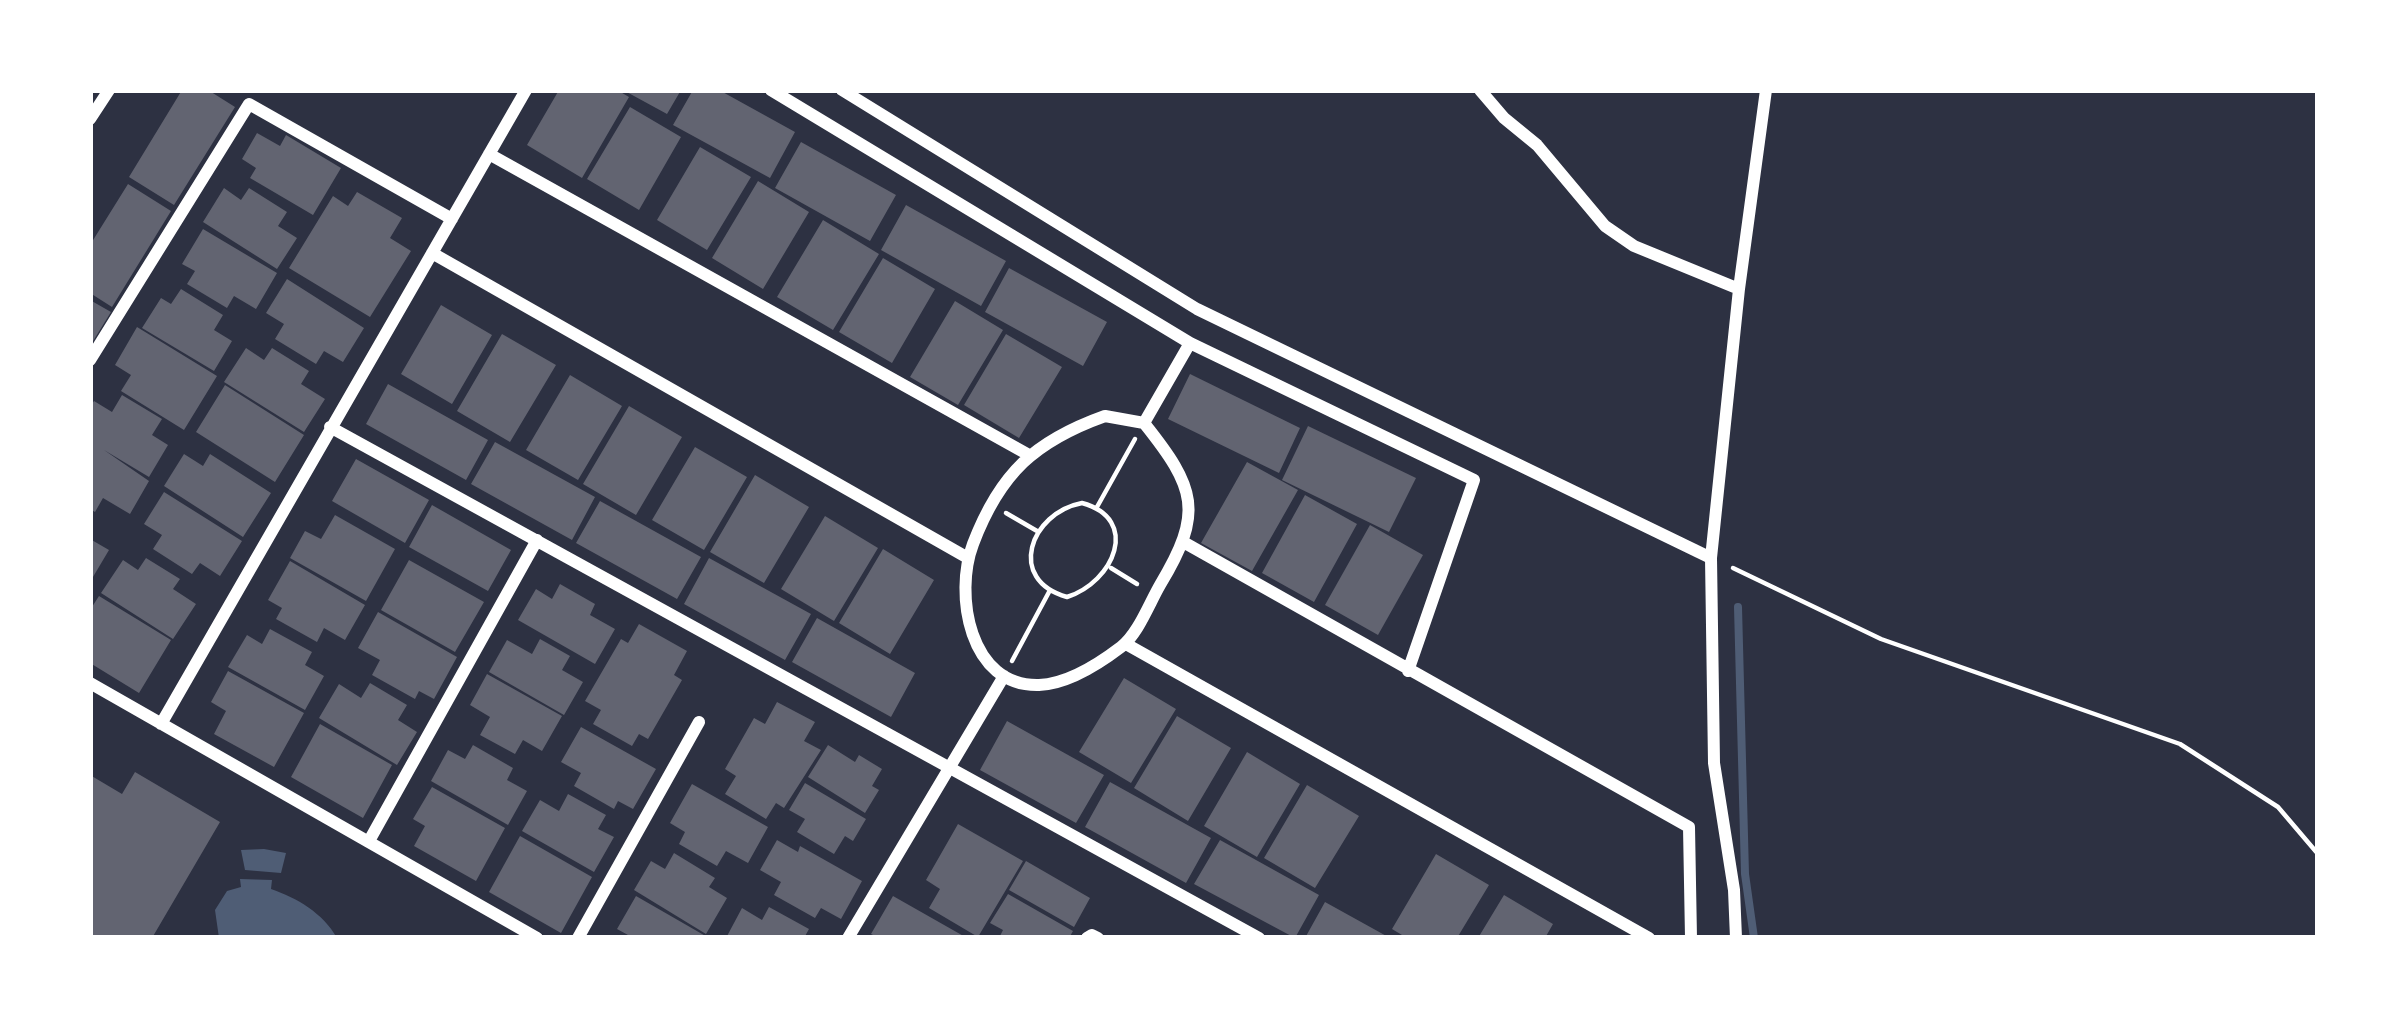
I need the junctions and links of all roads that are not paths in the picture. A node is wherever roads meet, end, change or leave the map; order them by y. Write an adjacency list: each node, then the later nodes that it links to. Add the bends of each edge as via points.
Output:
1 (109, 90): 7 (street)
2 (526, 90): 8 (street)
3 (771, 90): 12 (street)
4 (842, 90): 20 (street, via 1197,309)
5 (1480, 90): 11 (street, via 1605,226)
6 (1766, 90): 11 (street)
7 (90, 119)
8 (489, 154): 9 (street); 16 (street)
9 (452, 219): 10 (street); 13 (street, via 248,104)
10 (432, 253): 15 (street); 19 (street)
11 (1739, 290): 20 (street)
12 (1190, 343): 14 (street); 22 (street, via 1474,480)
13 (90, 359)
14 (1144, 423): 16 (street, via 1105,416); 18 (street, via 1177,464 1188,498)
15 (330, 427): 17 (street); 26 (street)
16 (1029, 455): 19 (street, via 992,505)
17 (537, 540): 27 (street); 28 (street)
18 (1186, 543): 21 (street); 22 (street)
19 (968, 558): 23 (street, via 972,640)
20 (1711, 558): 37 (street, via 1714,763)
21 (1126, 644): 23 (street, via 1076,675 1038,685); 35 (street)
22 (1408, 671): 36 (street, via 1689,827)
23 (1004, 676): 27 (street)
24 (90, 683): 26 (street)
25 (699, 722): 30 (street)
26 (161, 724): 28 (street)
27 (948, 768): 31 (street); 34 (street)
28 (369, 841): 29 (street)
29 (537, 938)
30 (578, 938)
31 (848, 938)
32 (1087, 938): 33 (street)
33 (1098, 938)
34 (1259, 938)
35 (1649, 938)
36 (1691, 938)
37 (1736, 938)

